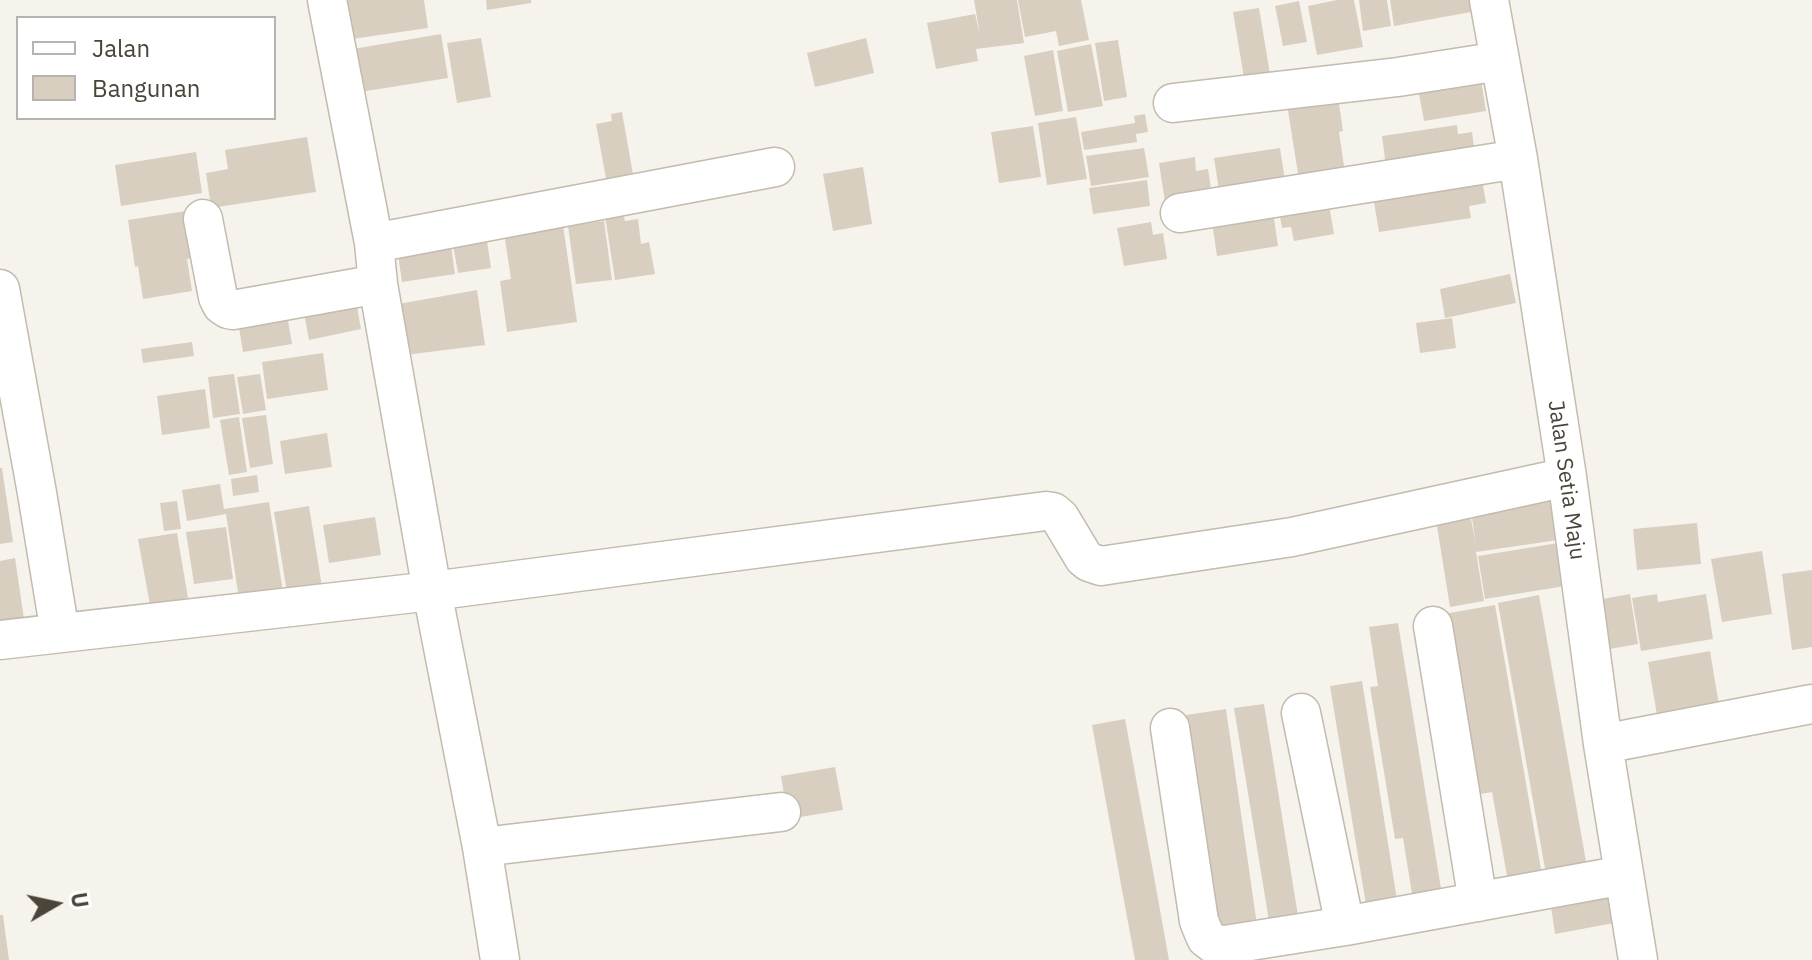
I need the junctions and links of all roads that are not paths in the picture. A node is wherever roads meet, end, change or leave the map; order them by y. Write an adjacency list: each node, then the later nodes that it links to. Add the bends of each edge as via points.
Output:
1 (327, 0): 9 (street)
2 (1489, 0): 3 (street, Jalan Setia Maju)
3 (1500, 61): 4 (street); 5 (street, Jalan Setia Maju)
4 (1173, 103)
5 (1518, 159): 7 (street); 12 (street, Jalan Setia Maju)
6 (775, 167): 9 (street)
7 (1180, 213)
8 (203, 219): 10 (street, via 218,297 225,308)
9 (374, 243): 10 (street)
10 (378, 284): 13 (street)
11 (0, 289): 15 (street)
12 (1567, 477): 13 (street, via 1292,537 1101,566 1084,558 1060,518 1046,511); 20 (street, Jalan Setia Maju)
13 (432, 591): 15 (street); 22 (street)
14 (1433, 626): 24 (street)
15 (60, 633): 16 (street)
16 (0, 640)
17 (1812, 704): 20 (street)
18 (1301, 713): 25 (street)
19 (1170, 728): 25 (street, via 1199,921 1206,938 1225,945)
20 (1603, 744): 23 (street, Jalan Setia Maju)
21 (781, 812): 22 (street)
22 (482, 847): 26 (street)
23 (1624, 875): 24 (street); 27 (street, Jalan Setia Maju)
24 (1478, 902): 25 (street)
25 (1345, 926)
26 (500, 960)
27 (1638, 960)

